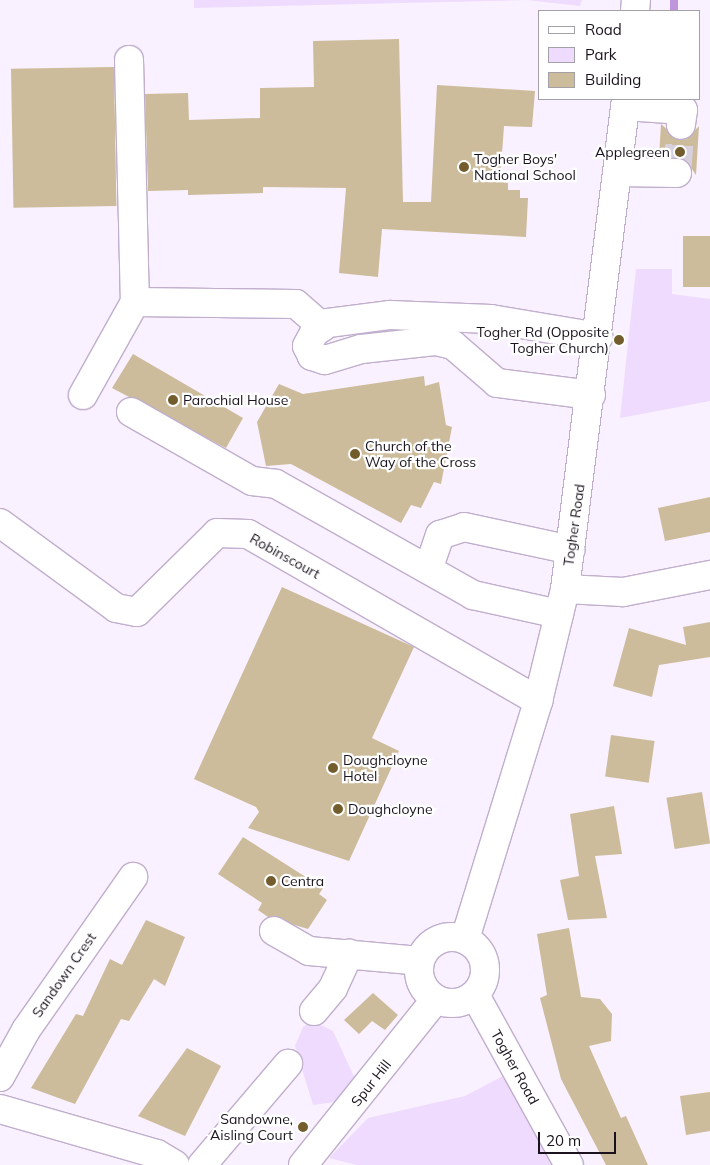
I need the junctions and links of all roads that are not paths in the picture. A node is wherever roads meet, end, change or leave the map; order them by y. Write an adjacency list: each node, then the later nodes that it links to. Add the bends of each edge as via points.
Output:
1 (128, 60): 6 (street)
2 (625, 102): 3 (street, via 683,110); 4 (street, Togher Road)
3 (681, 125)
4 (617, 172): 5 (street); 8 (street, Togher Road)
5 (677, 173)
6 (135, 302): 7 (street, via 296,304); 9 (street)
7 (322, 327): 8 (street, via 390,315 473,318); 10 (street, via 307,346 312,356 325,360 361,348 435,341 453,345 497,383)
8 (598, 337): 10 (street, Togher Road)
9 (83, 395)
10 (591, 395): 13 (street, Togher Road)
11 (131, 412): 14 (street, via 252,481 276,484)
12 (0, 523): 17 (street, Robinscourt, via 116,608 137,612 217,533 248,534)
13 (570, 550): 14 (street, via 464,526 440,535); 16 (street, Togher Road)
14 (429, 566): 16 (street, via 473,595)
15 (710, 575): 16 (street)
16 (562, 601): 17 (street, Togher Road)
17 (538, 701): 20 (street, Togher Road)
18 (133, 877): 27 (street, Sandown Crest, via 26,1030)
19 (274, 931): 21 (street, via 309,951)
20 (465, 939): 22 (street, via 438,940); 23 (street, via 485,965 482,986)
21 (349, 953): 22 (street); 25 (street, via 333,988)
22 (420, 961): 24 (street, via 421,983)
23 (475, 995): 24 (street, via 456,1004); 32 (street, Togher Road)
24 (436, 1000): 31 (street, Spur Hill)
25 (314, 1011)
26 (288, 1064): 30 (street)
27 (0, 1077)
28 (0, 1109): 29 (street, via 157,1154)
29 (174, 1165)
30 (202, 1165)
31 (303, 1165)
32 (569, 1165)

